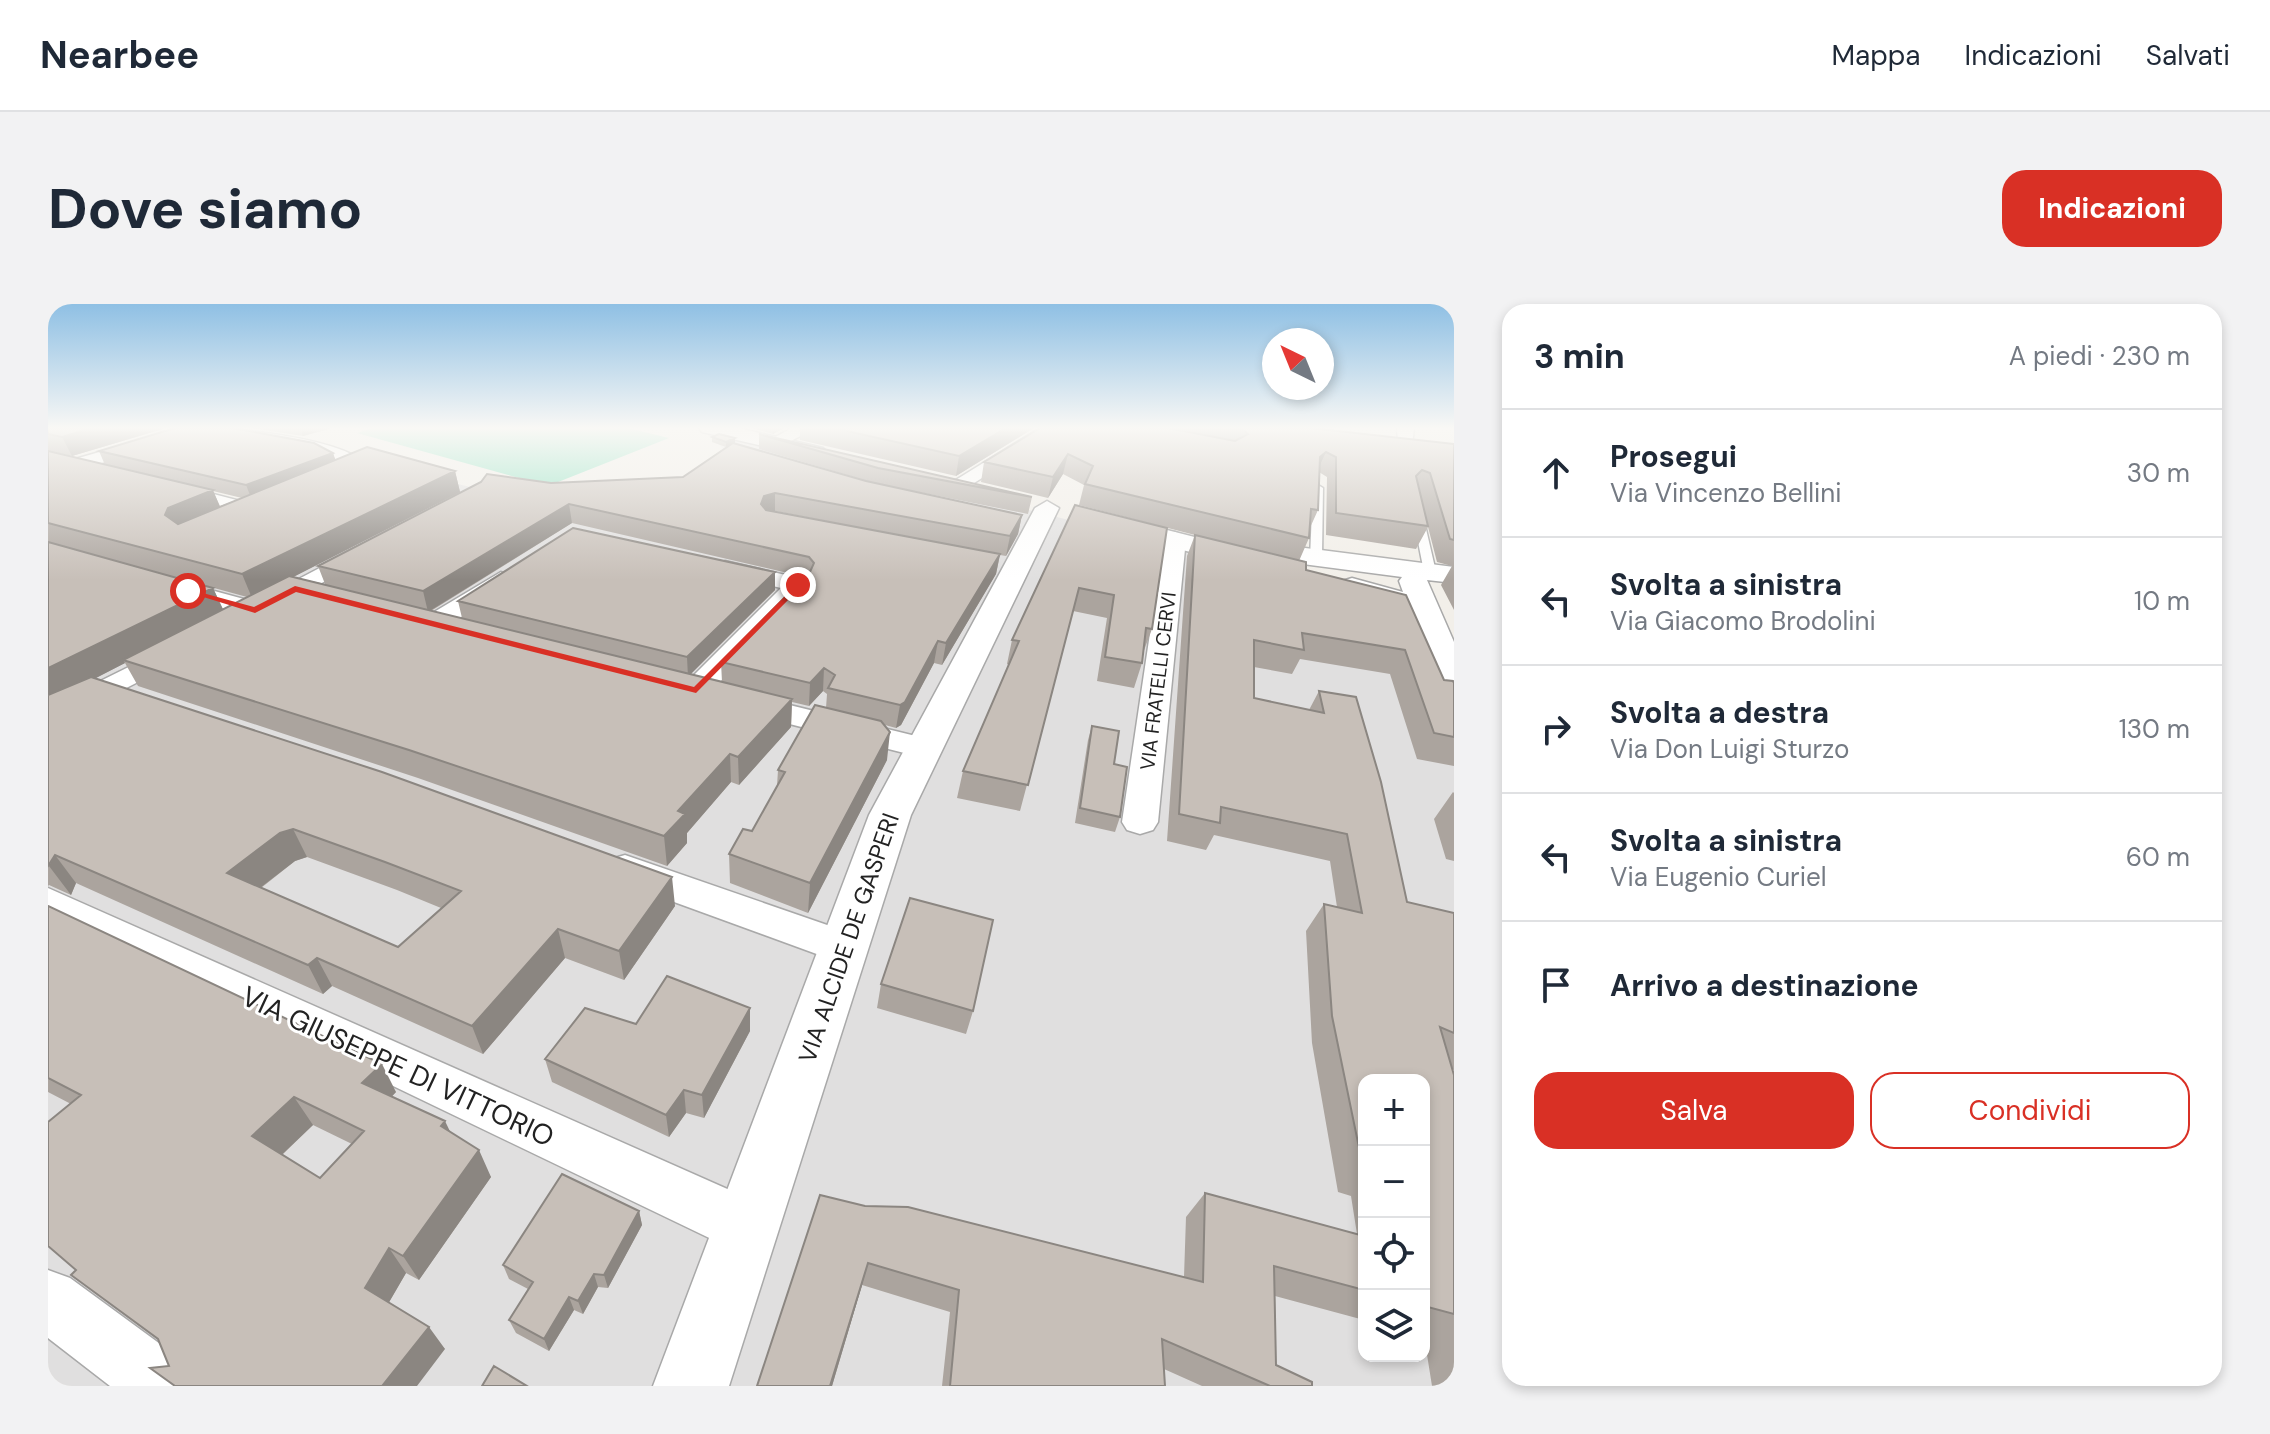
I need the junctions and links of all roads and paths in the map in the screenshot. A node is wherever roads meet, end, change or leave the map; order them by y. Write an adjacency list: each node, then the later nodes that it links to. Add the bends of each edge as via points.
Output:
1 (332, 478): 4 (street)
2 (959, 478): 6 (street)
3 (1319, 478): 12 (lane)
4 (321, 483)
5 (149, 484): 9 (street, via 260,507)
6 (949, 484): 7 (street)
7 (987, 493)
8 (1413, 496): 15 (lane)
9 (228, 521)
10 (392, 537): 17 (street)
11 (1175, 539): 12 (street); 32 (street, VIA ALCIDE DE GASPERI, via 1036,528); 33 (street, VIA FRATELLI CERVI)
12 (1296, 560): 15 (street); 19 (street)
13 (707, 564): 29 (street, via 798,585)
14 (521, 566): 22 (street)
15 (1431, 572): 19 (street)
16 (146, 579): 20 (street)
17 (295, 589): 18 (street); 20 (street)
18 (341, 601)
19 (1425, 607): 26 (street)
20 (255, 610): 23 (street)
21 (402, 616): 22 (street)
22 (433, 624): 24 (street)
23 (228, 625)
24 (473, 634)
25 (200, 639): 28 (street)
26 (1454, 682)
27 (666, 683): 29 (street)
28 (105, 689): 30 (street); 31 (street)
29 (696, 690): 32 (street)
30 (150, 704)
31 (54, 710)
32 (924, 748): 36 (street, VIA ALCIDE DE GASPERI, via 890,815)
33 (1140, 822)
34 (596, 858): 36 (street)
35 (48, 903): 37 (street, VIA GIUSEPPE DI VITTORIO)
36 (844, 948): 37 (street, VIA ALCIDE DE GASPERI)
37 (748, 1227): 40 (street, VIA ALCIDE DE GASPERI)
38 (48, 1300): 39 (street)
39 (163, 1386)
40 (691, 1386)

